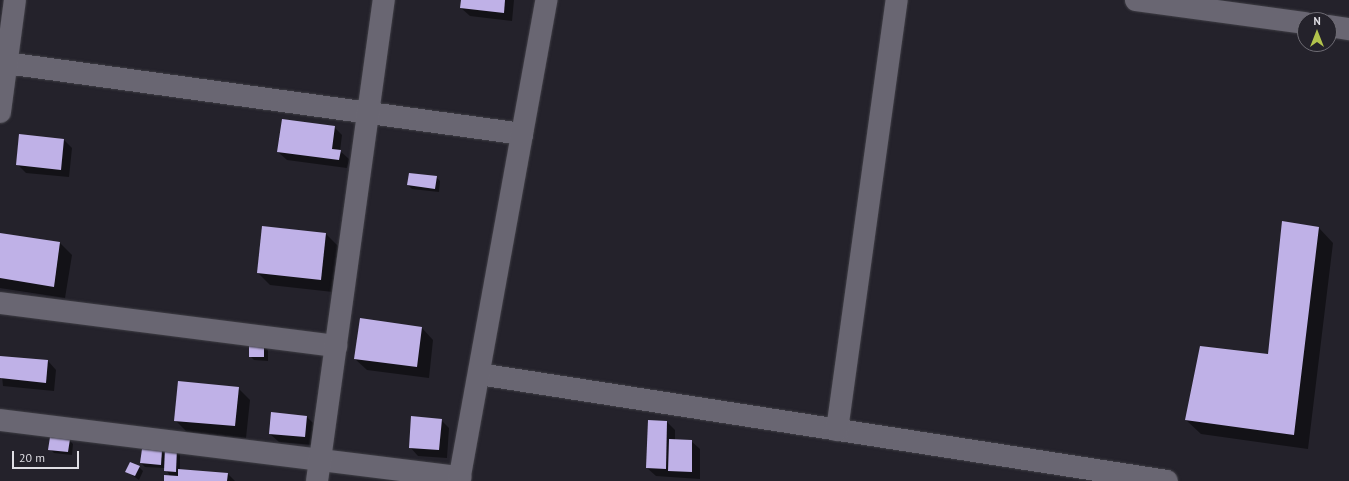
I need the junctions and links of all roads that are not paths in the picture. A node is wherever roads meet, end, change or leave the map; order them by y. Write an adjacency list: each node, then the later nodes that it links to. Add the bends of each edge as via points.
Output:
1 (15, 0): 9 (street)
2 (384, 0): 11 (street)
3 (546, 0): 12 (street)
4 (897, 0): 17 (street)
5 (1136, 0): 6 (street)
6 (1297, 22)
7 (1337, 27): 8 (street)
8 (1349, 28)
9 (6, 63): 10 (street); 11 (street)
10 (0, 112)
11 (368, 113): 12 (street); 14 (street)
12 (522, 134): 15 (street)
13 (0, 303): 14 (street)
14 (336, 346): 18 (street)
15 (478, 374): 17 (street); 19 (street)
16 (0, 420): 18 (street)
17 (837, 430): 21 (street)
18 (320, 460): 19 (street); 20 (street)
19 (460, 479)
20 (317, 481)
21 (1167, 481)

